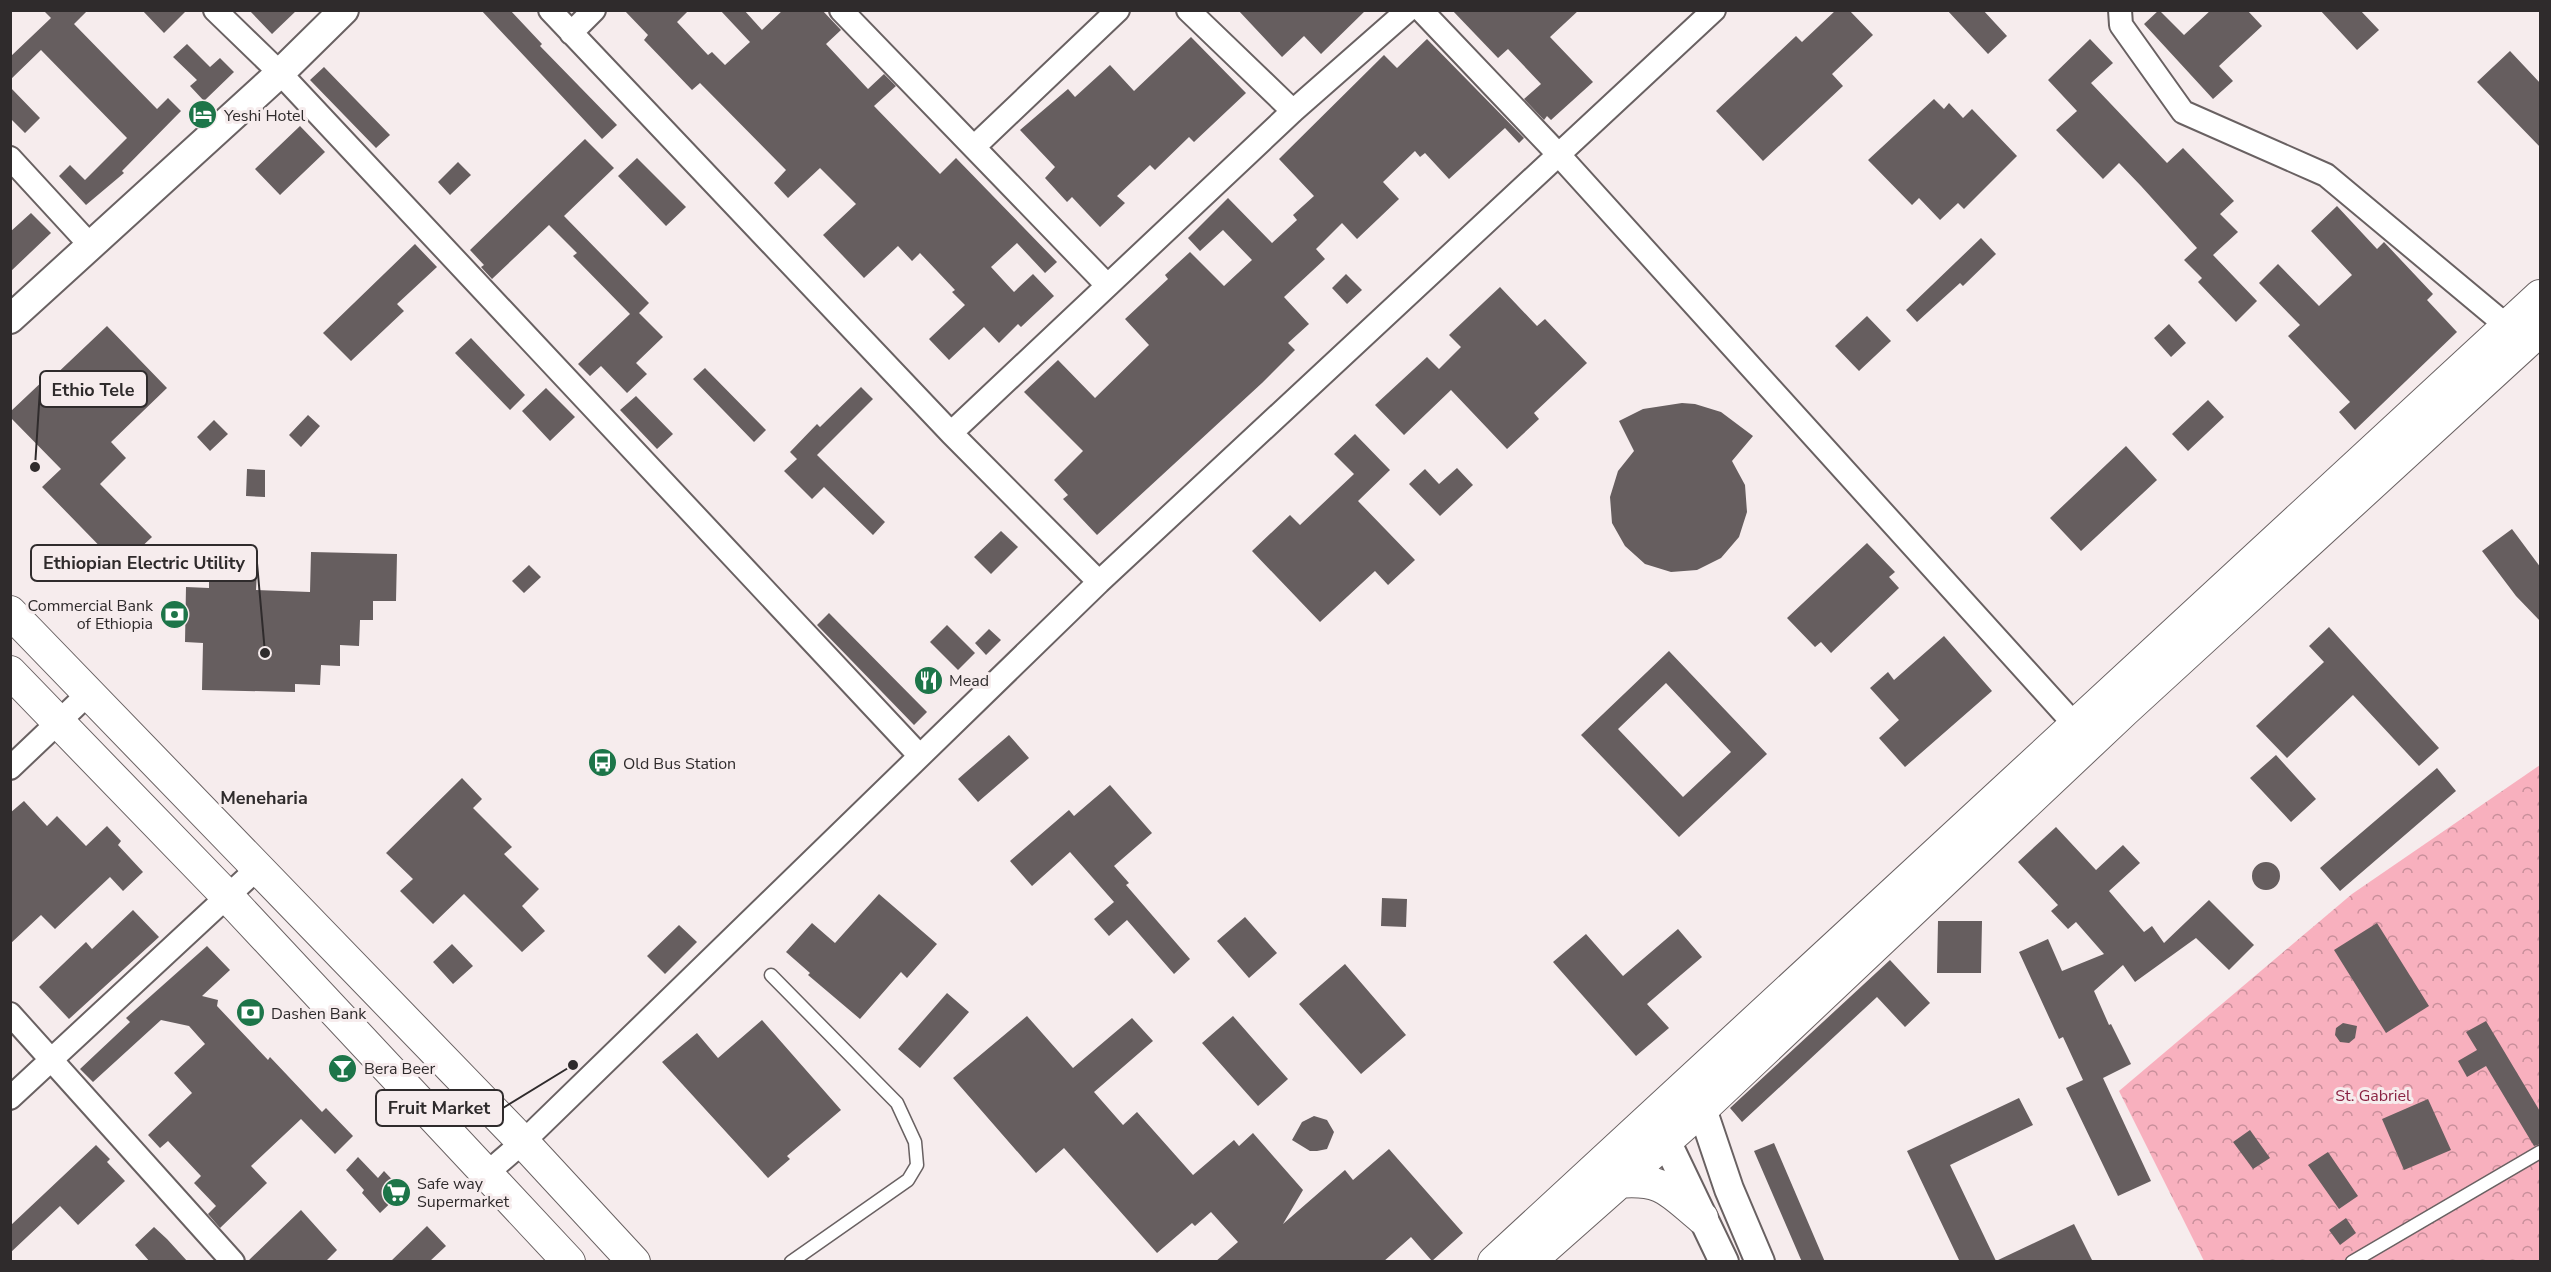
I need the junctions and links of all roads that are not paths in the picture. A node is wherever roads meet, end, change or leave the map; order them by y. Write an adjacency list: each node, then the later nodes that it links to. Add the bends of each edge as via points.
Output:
1 (215, 10): 13 (street)
2 (344, 10): 13 (street)
3 (550, 10): 12 (street)
4 (594, 10): 12 (street)
5 (841, 10): 15 (street)
6 (1118, 10): 15 (street)
7 (1188, 10): 14 (street)
8 (1408, 10): 14 (street)
9 (1421, 10): 16 (street)
10 (1714, 10): 16 (street)
11 (2120, 10): 22 (street, via 2121,25 2183,112 2326,175)
12 (571, 33): 24 (street)
13 (280, 73): 18 (street); 31 (street)
14 (1293, 111): 19 (street)
15 (974, 147): 19 (street)
16 (1559, 155): 25 (street); 30 (street)
17 (10, 158): 18 (street)
18 (92, 246): 21 (street)
19 (1107, 285): 24 (street)
20 (2541, 296): 22 (main road)
21 (10, 319)
22 (2507, 327): 30 (main road)
23 (2541, 330): 38 (main road)
24 (951, 433): 25 (street)
25 (1099, 582): 31 (street)
26 (10, 612): 28 (main road)
27 (10, 672): 29 (main road)
28 (89, 693): 29 (street); 33 (main road)
29 (60, 722): 32 (street); 34 (main road)
30 (2076, 726): 38 (main road)
31 (920, 755): 41 (street)
32 (10, 768)
33 (259, 867): 34 (street); 41 (main road)
34 (227, 896): 37 (street); 43 (main road)
35 (771, 975): 49 (lane, via 897,1103 915,1142 917,1165 908,1180)
36 (10, 1014): 37 (street)
37 (51, 1059): 39 (street); 46 (street)
38 (1695, 1096): 40 (main road); 53 (street)
39 (10, 1098)
40 (1660, 1127): 44 (main road); 45 (street); 50 (main road)
41 (523, 1142): 43 (street); 48 (main road)
42 (2541, 1152): 54 (lane)
43 (486, 1173): 47 (main road)
44 (1618, 1182): 45 (main road, via 1641,1180 1663,1185); 51 (main road)
45 (1702, 1218): 52 (street)
46 (233, 1262)
47 (569, 1262)
48 (634, 1262)
49 (791, 1262)
50 (1494, 1262)
51 (1529, 1262)
52 (1724, 1262)
53 (1760, 1262)
54 (2352, 1262)

